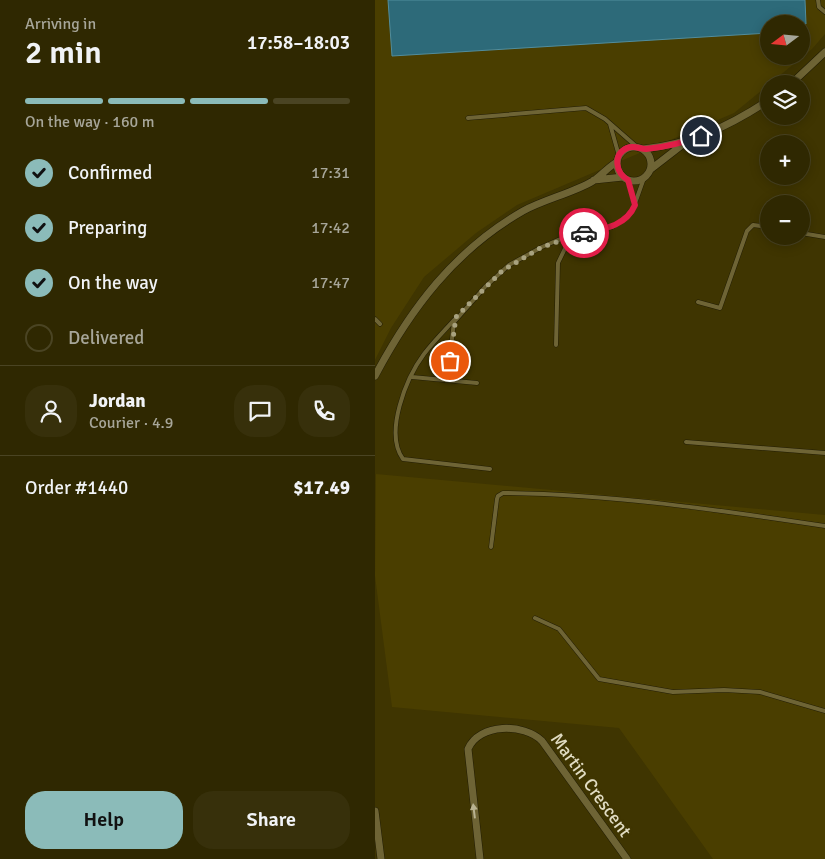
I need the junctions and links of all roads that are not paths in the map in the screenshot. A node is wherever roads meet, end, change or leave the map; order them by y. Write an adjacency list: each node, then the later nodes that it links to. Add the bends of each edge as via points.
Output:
1 (818, 0): 2 (lane, via 819,7)
2 (825, 12)
3 (825, 52): 4 (street)
4 (801, 75)
5 (760, 105): 8 (street, via 715,131)
6 (468, 118): 7 (lane, via 586,108)
7 (610, 124): 9 (lane); 10 (lane)
8 (687, 142): 9 (street); 11 (street)
9 (640, 148): 10 (street, via 626,149); 11 (street, via 650,158)
10 (618, 159): 13 (street, via 619,173); 14 (street)
11 (651, 169): 12 (street)
12 (644, 178): 13 (street, via 639,181); 15 (lane)
13 (625, 179): 14 (street); 15 (lane)
14 (594, 180): 25 (street, via 523,212 465,254 443,274 407,319)
15 (635, 205): 18 (lane, via 623,220 612,227)
16 (760, 226): 20 (lane, via 753,225 747,231 720,308)
17 (810, 235): 19 (lane)
18 (571, 236): 21 (lane, via 509,265); 24 (lane, via 558,263)
19 (825, 238)
20 (697, 302)
21 (456, 317): 26 (lane, via 423,355); 27 (lane)
22 (375, 319): 23 (lane)
23 (380, 324)
24 (556, 346)
25 (375, 376)
26 (412, 377): 27 (lane); 31 (lane, via 403,393 395,433 397,450 403,459)
27 (447, 380): 28 (lane)
28 (477, 383)
29 (686, 442): 30 (lane)
30 (825, 453)
31 (490, 469)
32 (825, 526): 33 (lane, via 669,504 503,493 497,500)
33 (491, 547)
34 (535, 618): 35 (lane, via 559,630 599,679 673,692 760,692)
35 (825, 710)
36 (375, 810): 37 (street)
37 (381, 859)
38 (480, 859): 39 (street, Martin Crescent, one-way to 39, via 468,749 481,733 506,730 529,732 542,741)
39 (627, 859)

